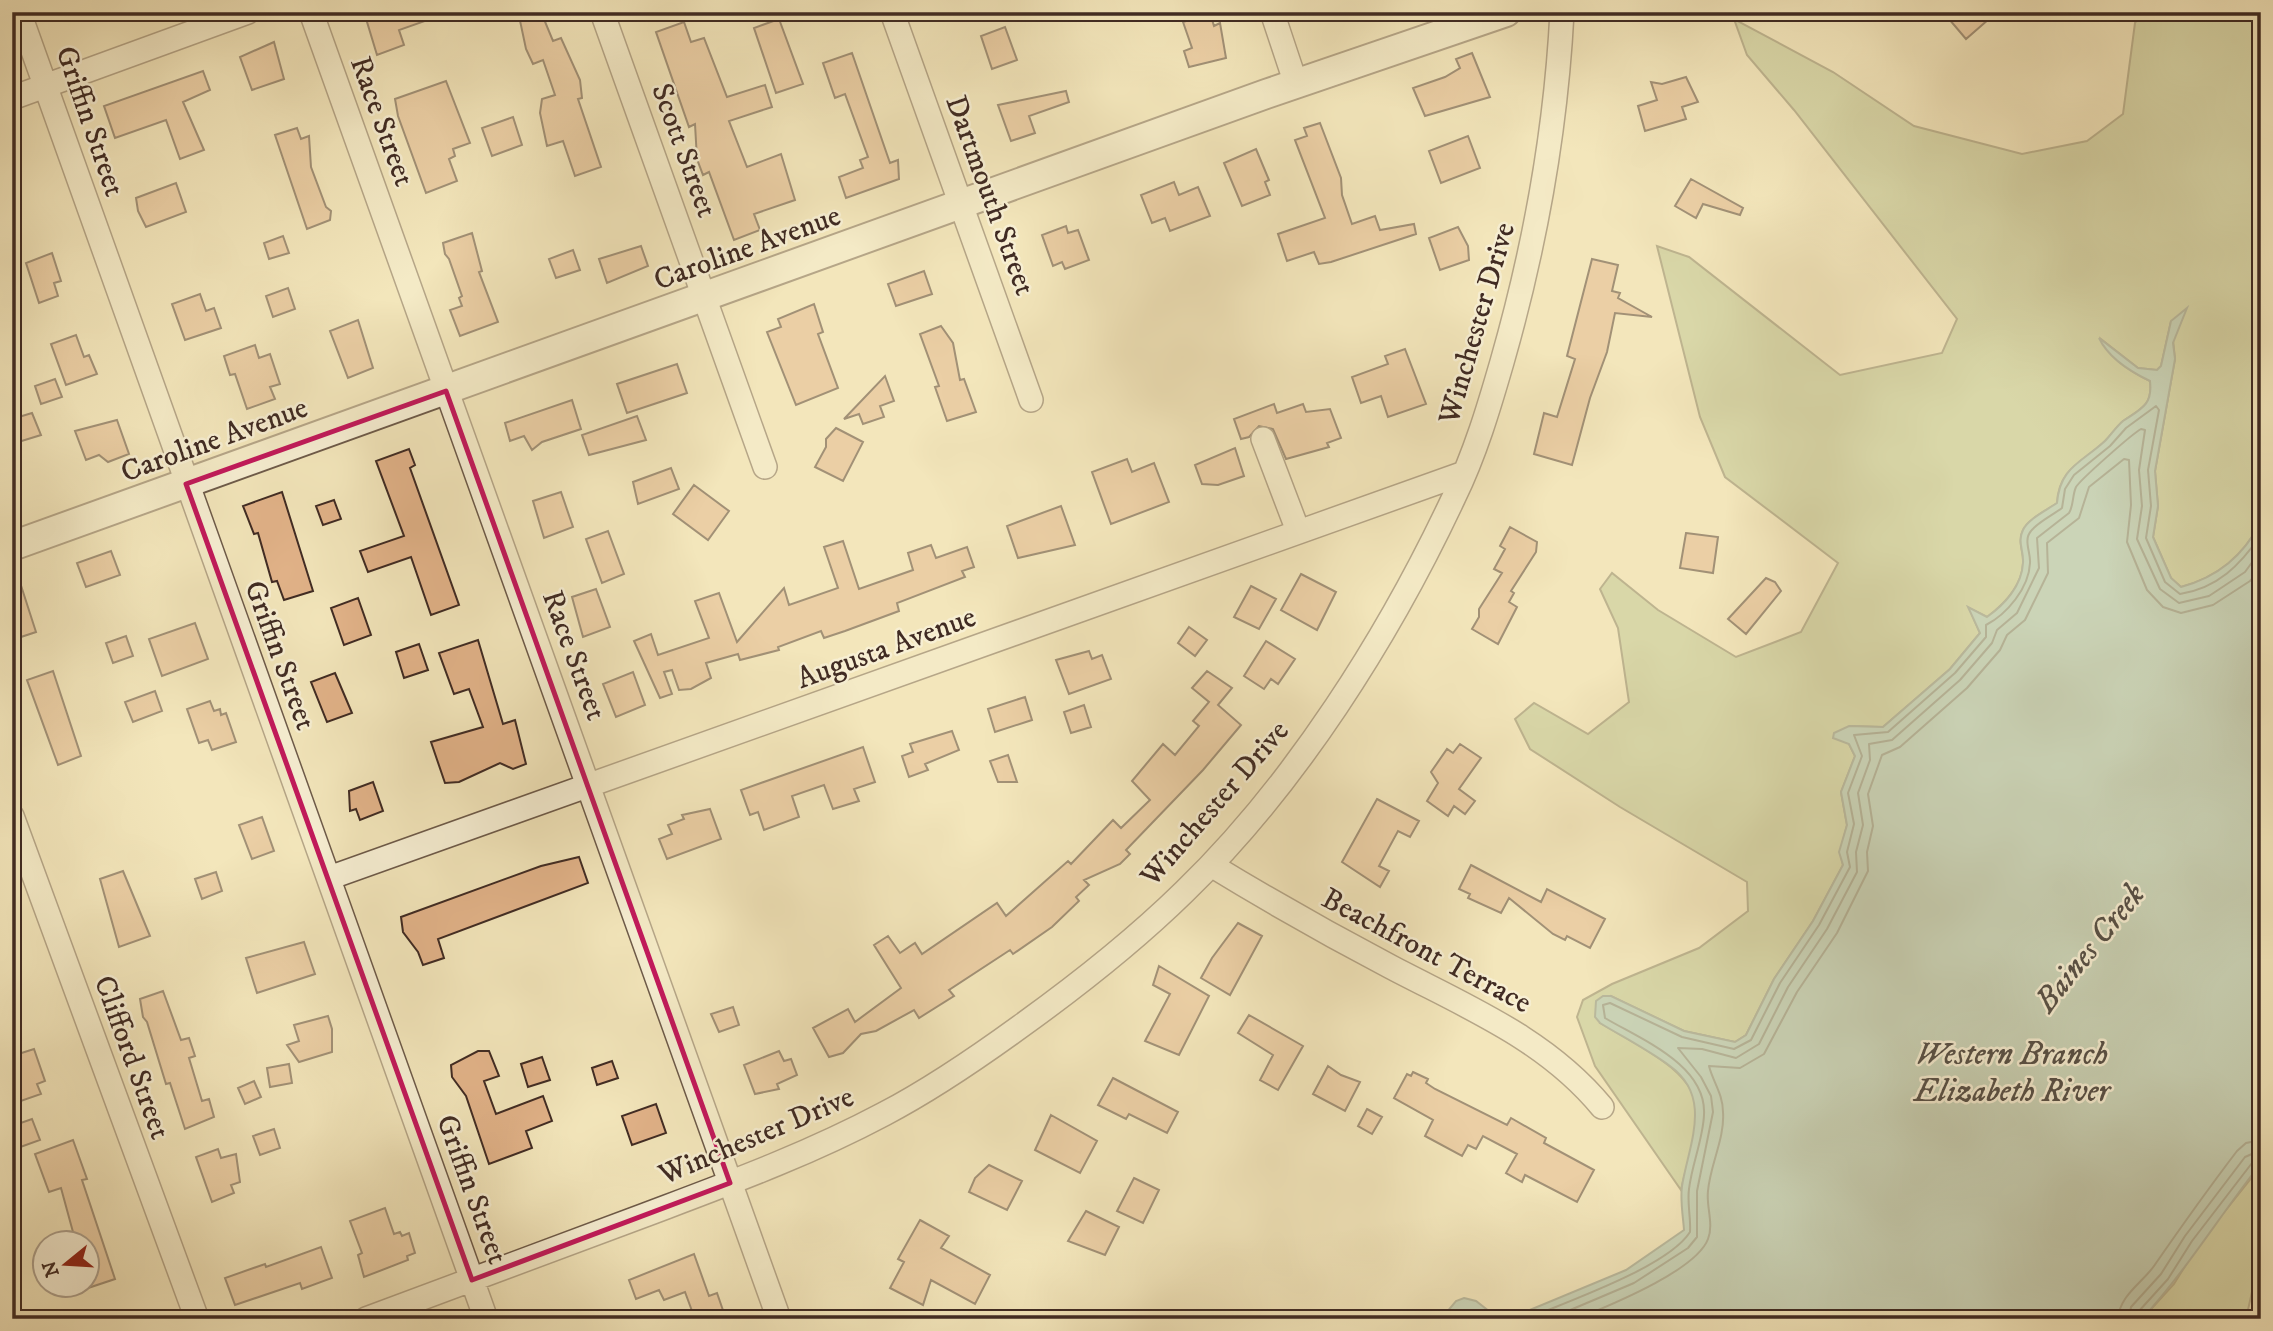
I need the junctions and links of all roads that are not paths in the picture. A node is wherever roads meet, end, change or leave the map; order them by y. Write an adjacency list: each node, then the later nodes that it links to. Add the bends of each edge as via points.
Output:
1 (19, 12): 10 (street, Griffin Street)
2 (248, 12): 10 (street)
3 (311, 12): 14 (street, Race Street)
4 (602, 12): 13 (street, Scott Street)
5 (892, 12): 12 (street, Dartmouth Street)
6 (1272, 12): 9 (street)
7 (1506, 12): 9 (street, Caroline Avenue)
8 (1562, 12): 18 (street, Winchester Drive, via 1559,78 1535,234 1492,397)
9 (1297, 84): 12 (street, Caroline Avenue)
10 (45, 86): 11 (street); 19 (street, Griffin Street)
11 (12, 98)
12 (961, 205): 13 (street, Caroline Avenue); 15 (street, Dartmouth Street)
13 (705, 299): 14 (street, Caroline Avenue); 17 (street, Scott Street)
14 (446, 391): 19 (street, Caroline Avenue); 22 (street, Race Street)
15 (1031, 400)
16 (1263, 439): 20 (street)
17 (765, 467)
18 (1464, 473): 20 (street, Augusta Avenue); 24 (street, Winchester Drive, via 1373,649 1327,719)
19 (186, 484): 21 (street, Caroline Avenue); 25 (street, Griffin Street)
20 (1298, 531): 22 (street, Augusta Avenue)
21 (12, 546)
22 (589, 785): 25 (street, Augusta Avenue); 27 (street, Race Street)
23 (12, 816): 29 (street, Clifford Street)
24 (1211, 865): 26 (street, Beachfront Terrace, via 1299,919 1505,1025 1563,1066); 27 (street, Winchester Drive, via 1131,941 954,1074 800,1157)
25 (329, 878): 28 (street, Griffin Street)
26 (1602, 1107)
27 (730, 1183): 28 (street, Winchester Drive); 32 (street, Race Street)
28 (472, 1280): 30 (street, Winchester Drive); 31 (street, Griffin Street)
29 (197, 1319)
30 (366, 1319)
31 (486, 1319)
32 (779, 1319)

